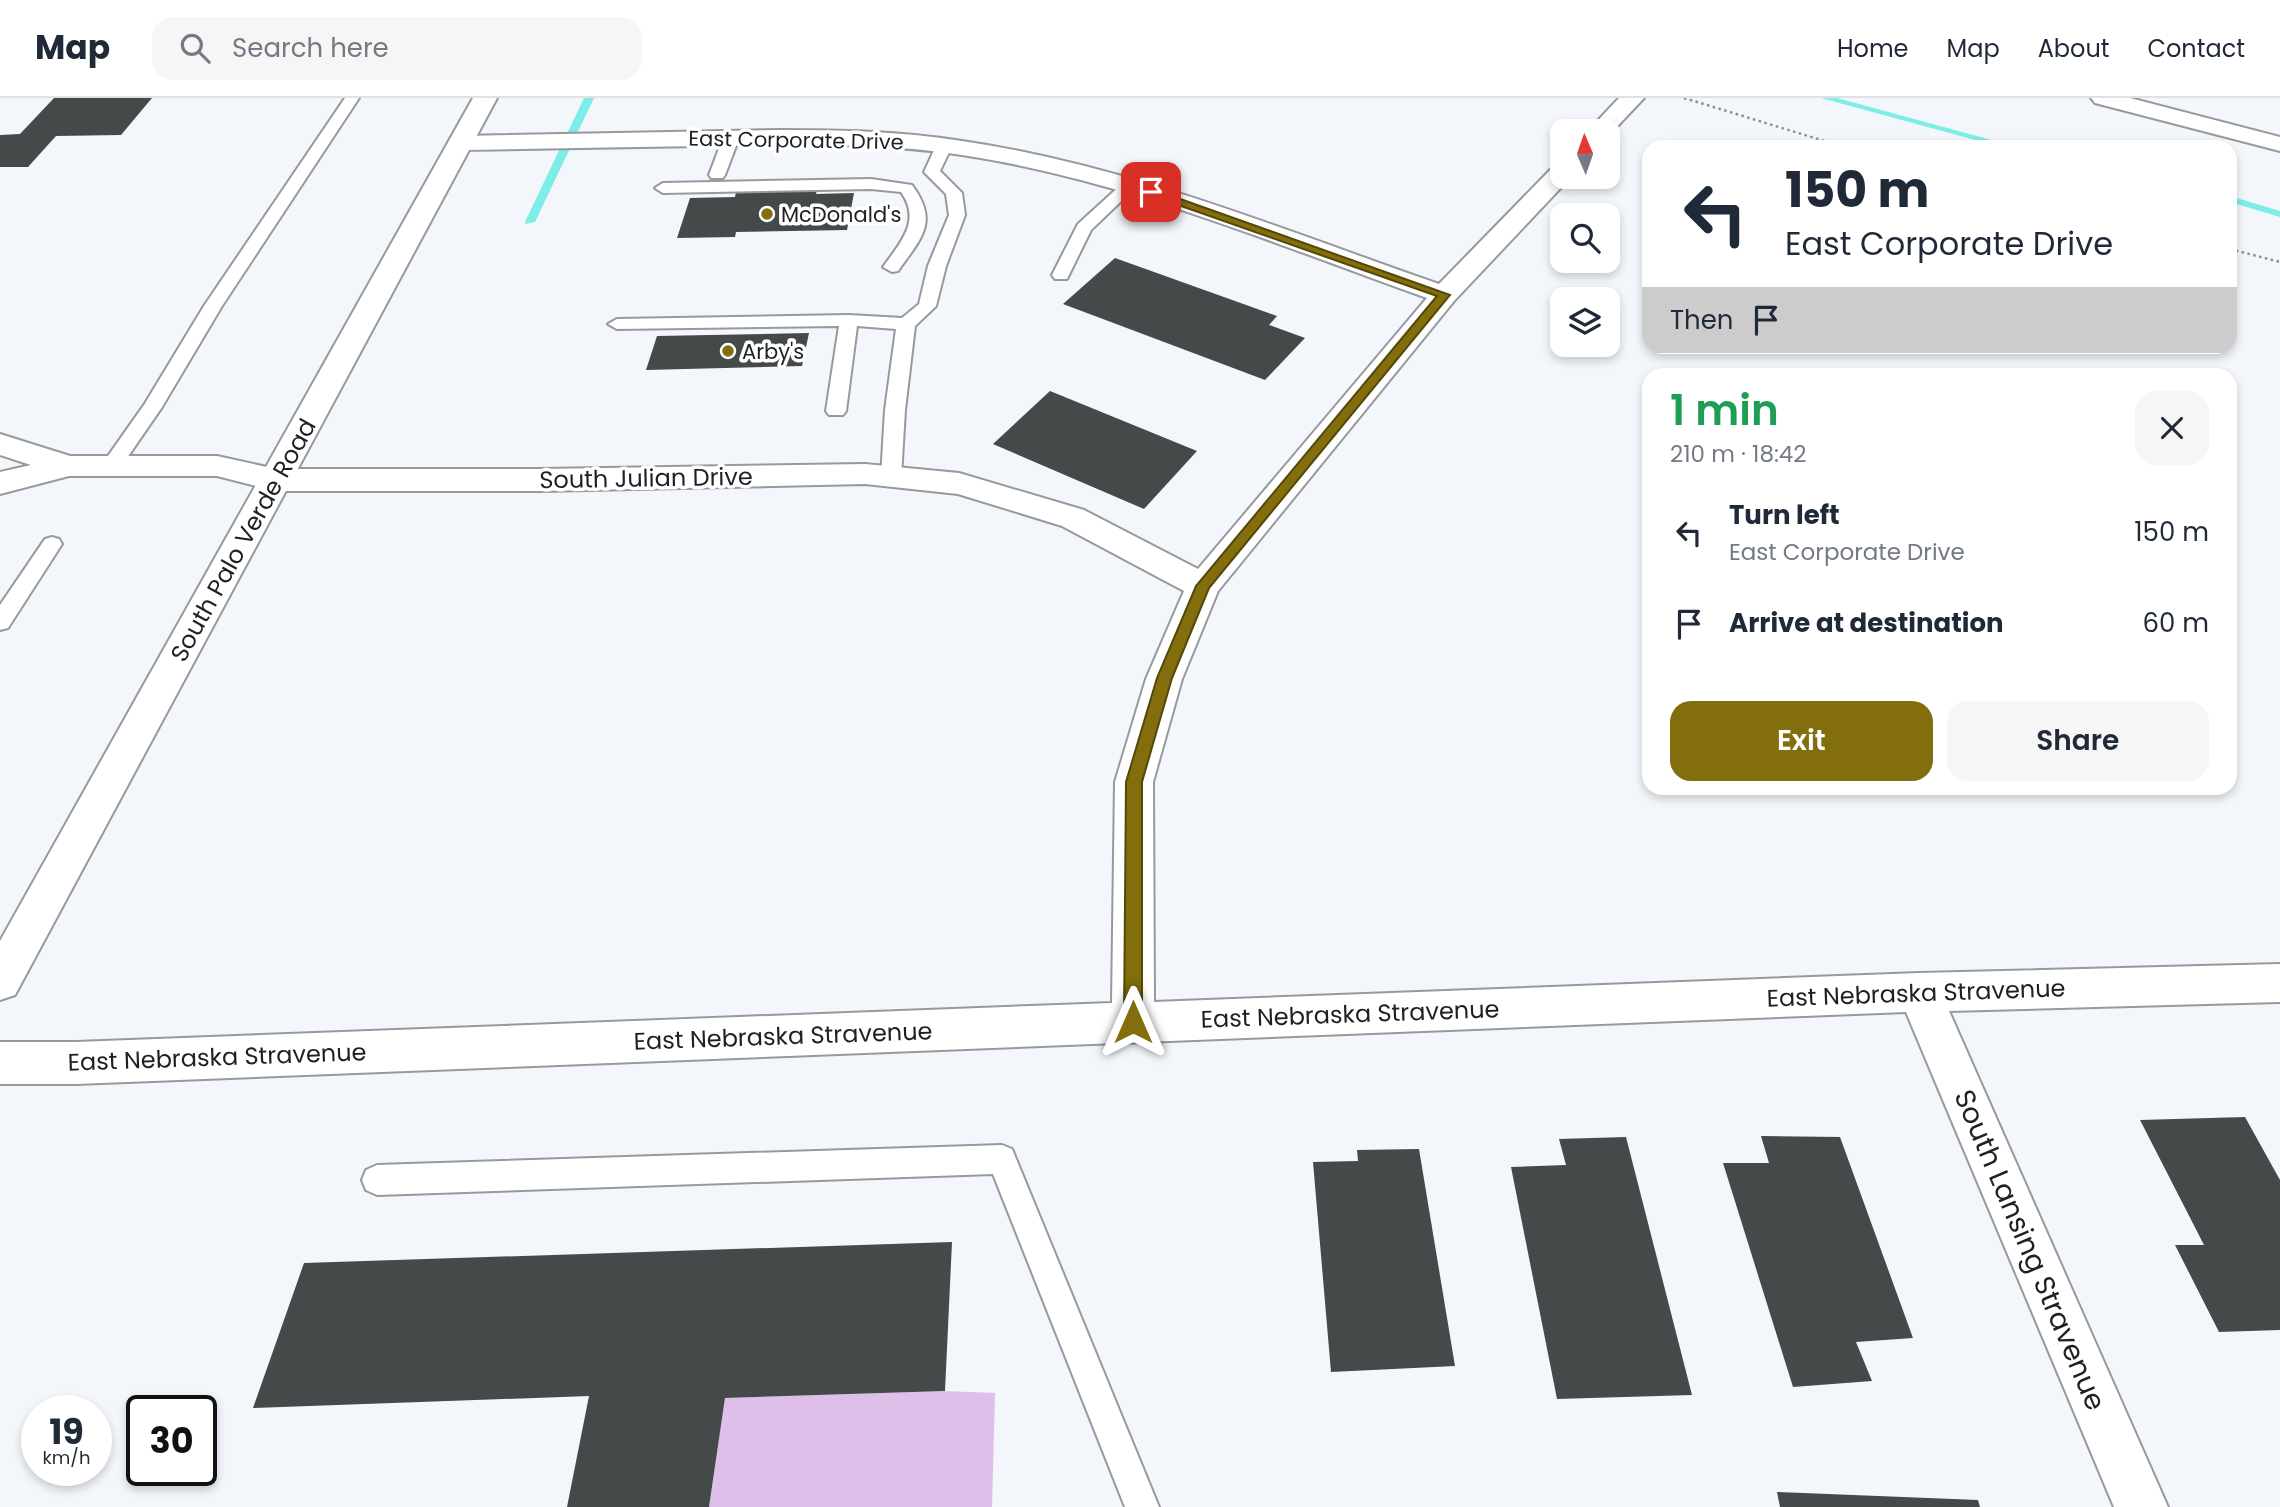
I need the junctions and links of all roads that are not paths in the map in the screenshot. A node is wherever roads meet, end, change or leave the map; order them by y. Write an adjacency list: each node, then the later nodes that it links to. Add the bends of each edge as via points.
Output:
1 (352, 98): 23 (lane)
2 (485, 98): 7 (street, South Palo Verde Road)
3 (1632, 98): 5 (street)
4 (2103, 98): 8 (street)
5 (1612, 119)
6 (731, 138): 7 (street, East Corporate Drive); 9 (street, East Corporate Drive, via 881,138); 10 (lane)
7 (460, 143): 25 (street, South Palo Verde Road)
8 (2280, 144)
9 (944, 146): 12 (street, East Corporate Drive, via 1047,164); 19 (lane, via 932,172 954,192 957,215 927,306)
10 (717, 175)
11 (1550, 184): 16 (street)
12 (1129, 186): 15 (lane, via 1084,228); 16 (street, East Corporate Drive)
13 (663, 188): 14 (lane, via 871,184 906,188 918,201 919,228)
14 (892, 267)
15 (1061, 275)
16 (1444, 295): 28 (street)
17 (849, 320): 18 (lane); 19 (lane); 20 (lane)
18 (617, 324)
19 (906, 324): 24 (lane)
20 (836, 411)
21 (0, 444): 22 (street, South Julian Drive)
22 (69, 466): 23 (street, South Julian Drive); 26 (street, South Julian Drive)
23 (111, 466): 25 (street, South Julian Drive, via 216,466)
24 (891, 477): 25 (street, South Julian Drive); 28 (street, South Julian Drive, via 958,484 1073,518)
25 (276, 480): 30 (street, South Palo Verde Road)
26 (0, 483)
27 (52, 544): 29 (lane)
28 (1203, 586): 33 (street, via 1164,678 1134,782)
29 (0, 622)
30 (0, 981)
31 (2280, 983): 32 (street, East Nebraska Stravenue)
32 (1919, 992): 33 (street, East Nebraska Stravenue); 37 (street, South Lansing Stravenue)
33 (1133, 1022): 34 (street, East Nebraska Stravenue)
34 (0, 1063)
35 (377, 1180): 36 (lane, via 1002,1159)
36 (1142, 1507)
37 (2141, 1507)

